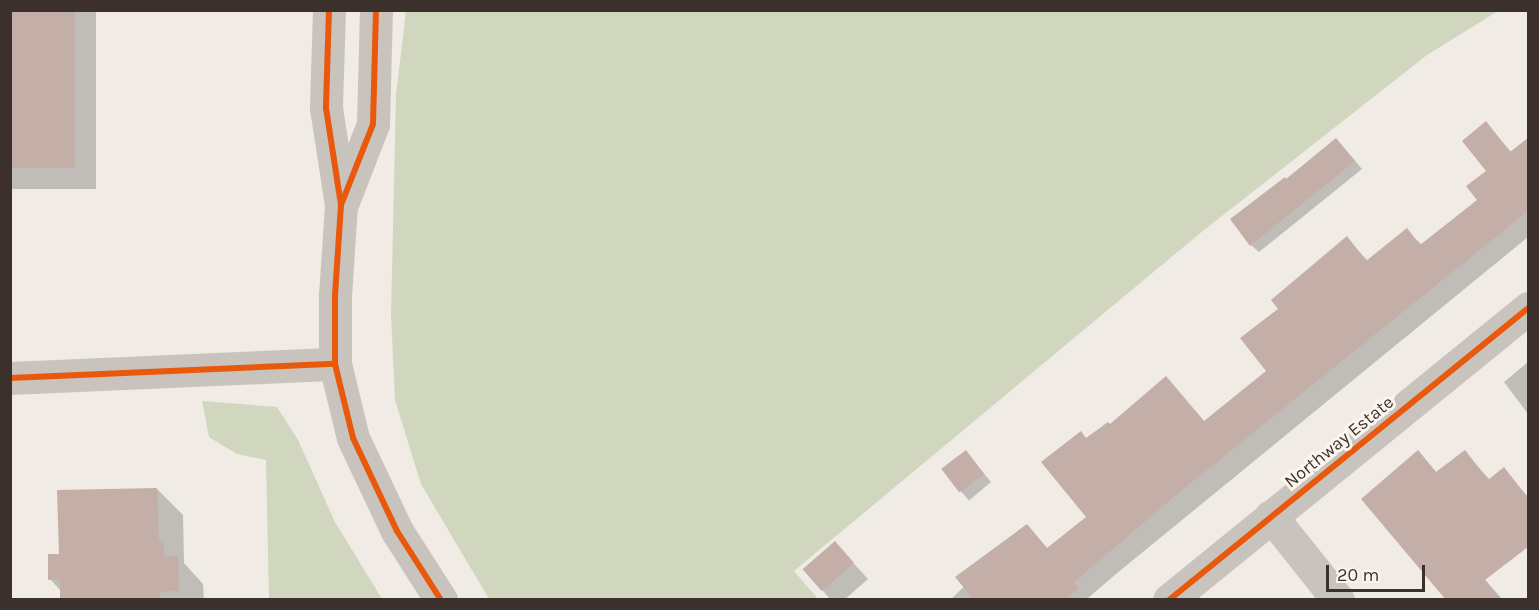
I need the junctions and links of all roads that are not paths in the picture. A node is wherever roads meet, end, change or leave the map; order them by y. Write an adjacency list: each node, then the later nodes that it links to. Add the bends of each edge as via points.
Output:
1 (329, 10): 3 (street, via 326,108)
2 (376, 10): 3 (street, via 373,124)
3 (341, 205): 5 (street)
4 (1528, 308): 7 (street, Northway Estate)
5 (335, 364): 6 (street); 8 (street, via 353,438 397,531)
6 (10, 378)
7 (1271, 516): 9 (street, Northway Estate); 10 (street)
8 (441, 600)
9 (1169, 600)
10 (1338, 600)

